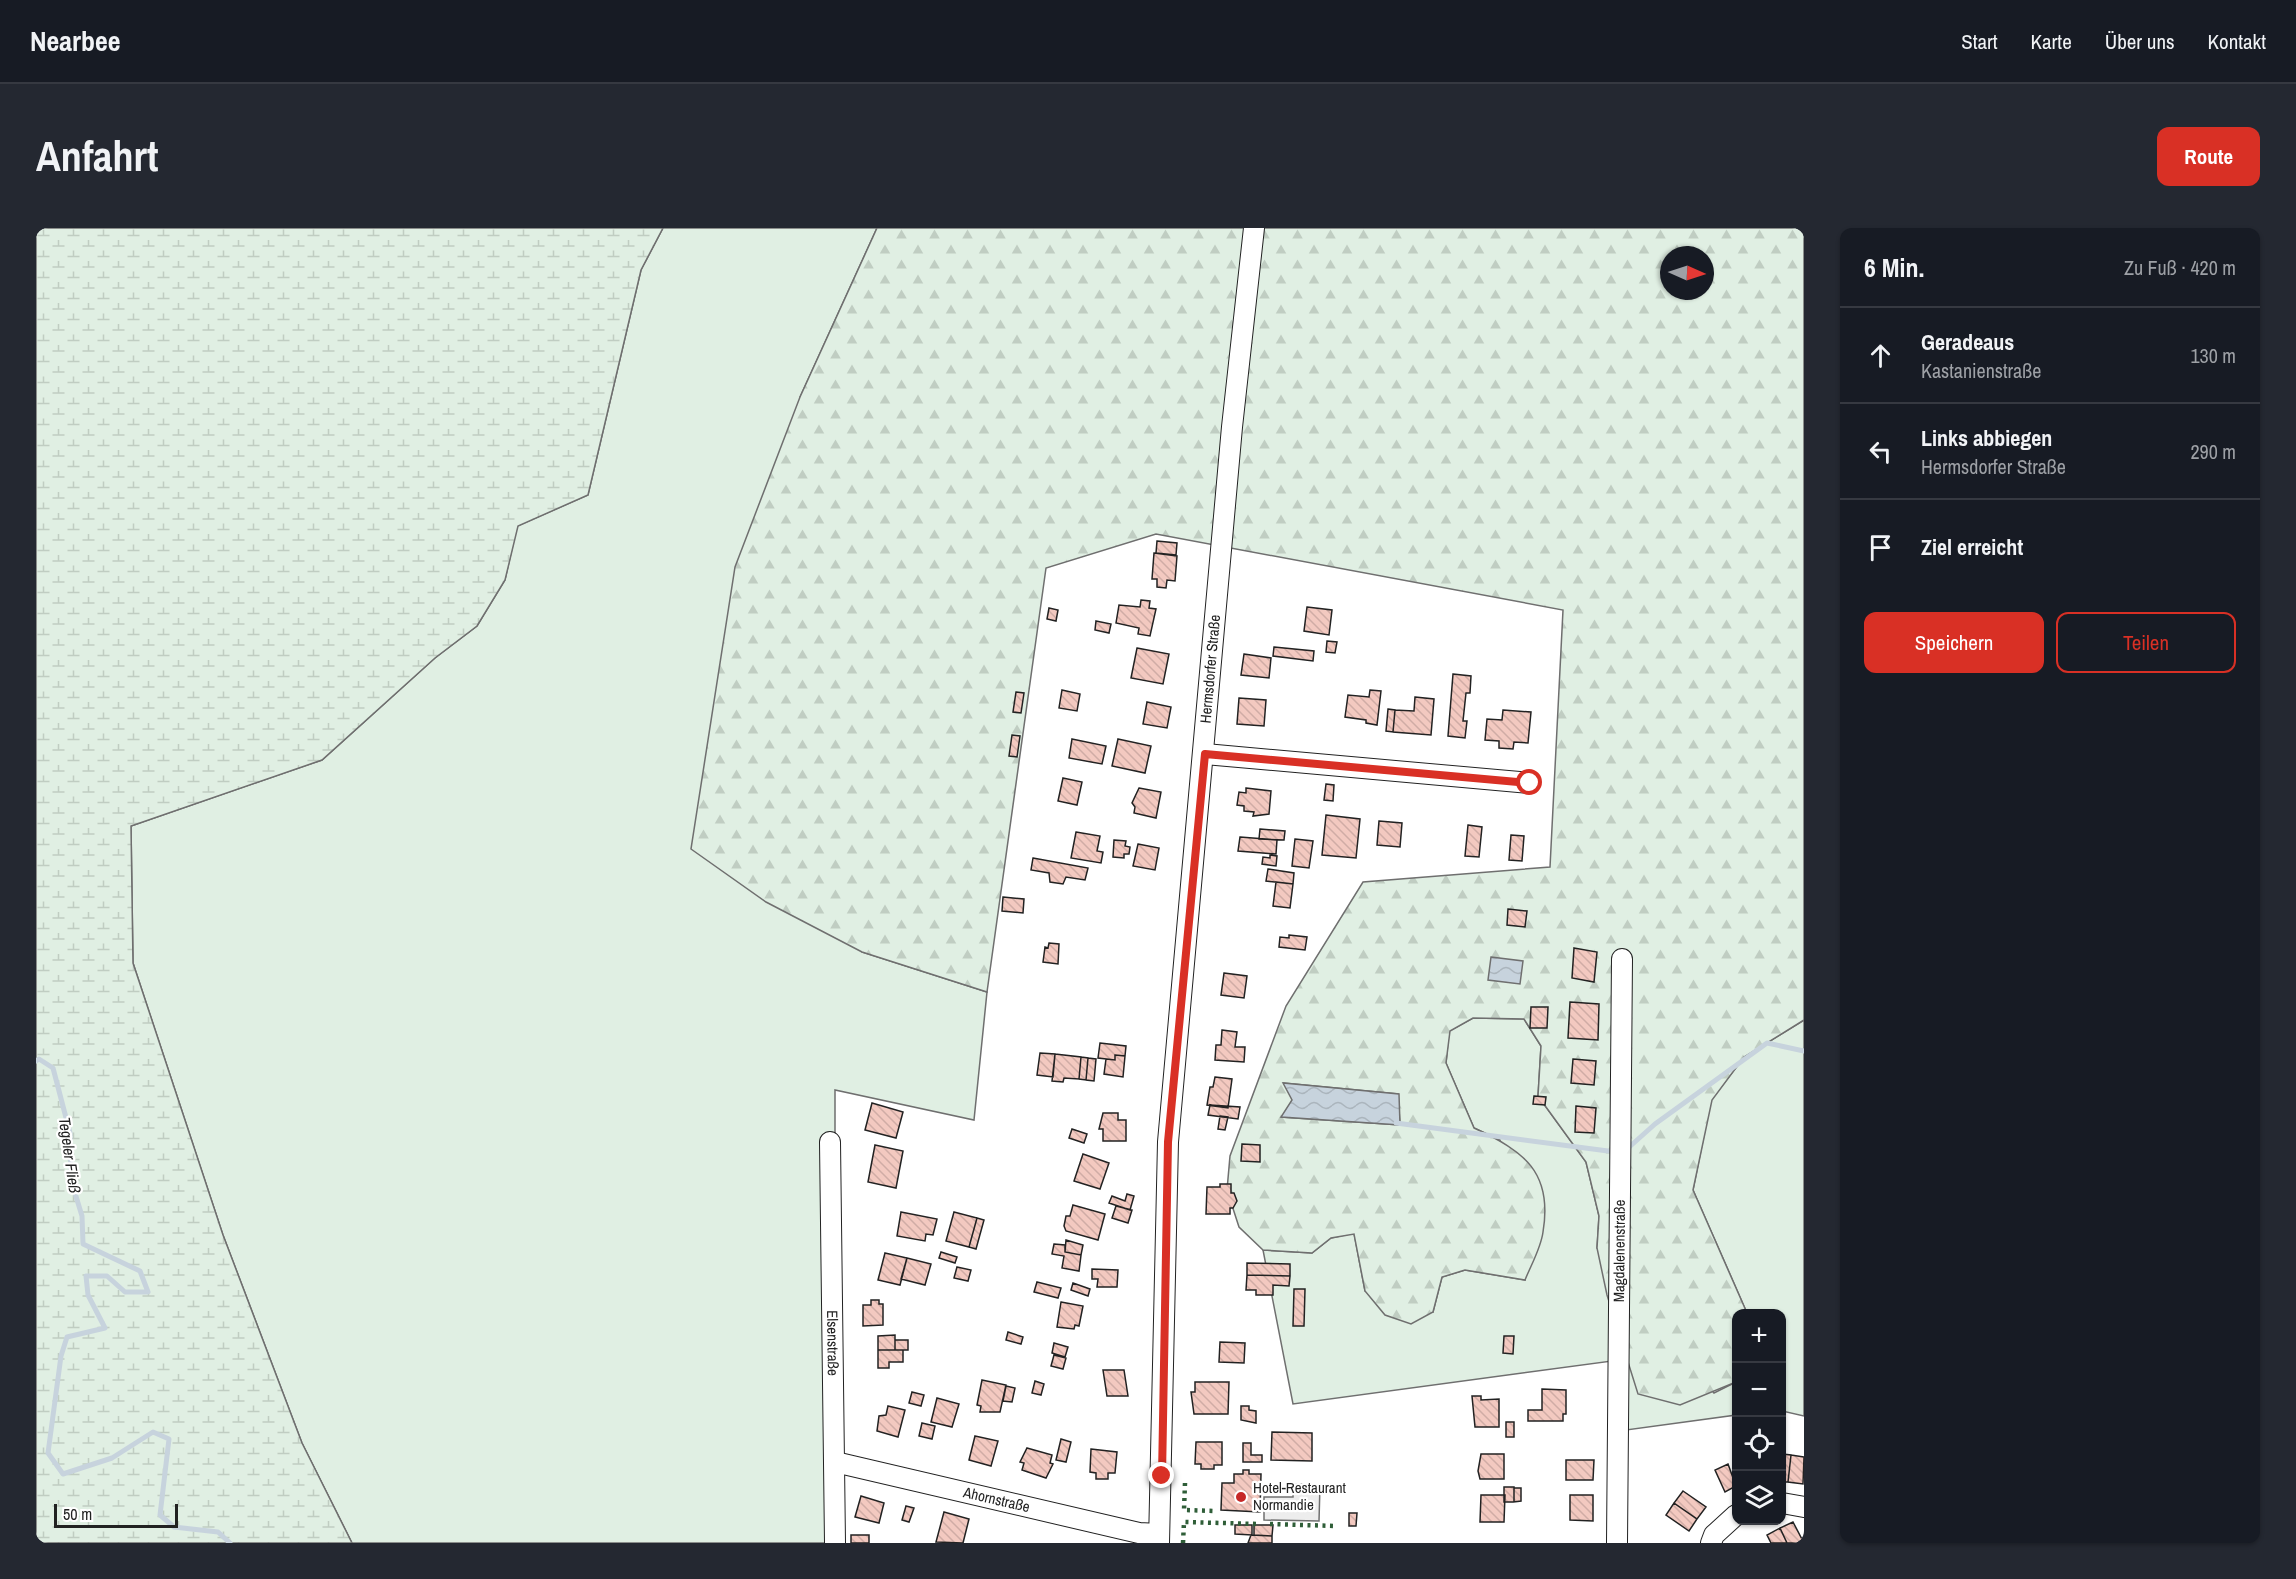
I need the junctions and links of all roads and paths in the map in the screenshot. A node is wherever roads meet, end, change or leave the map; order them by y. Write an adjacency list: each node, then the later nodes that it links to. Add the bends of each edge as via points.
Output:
1 (1254, 228): 2 (street, Hermsdorfer Straße, via 1232,427)
2 (1205, 754): 3 (street); 10 (street, Hermsdorfer Straße, via 1168,1142)
3 (1530, 783)
4 (1622, 959): 12 (street, Magdalenenstraße)
5 (830, 1142): 6 (street, Elsenstraße)
6 (835, 1462): 10 (street, Ahornstraße); 11 (street, Elsenstraße)
7 (1786, 1504): 8 (street)
8 (1804, 1507)
9 (1732, 1519): 13 (street, via 1714,1535)
10 (1159, 1539)
11 (835, 1543)
12 (1617, 1543)
13 (1711, 1543)

